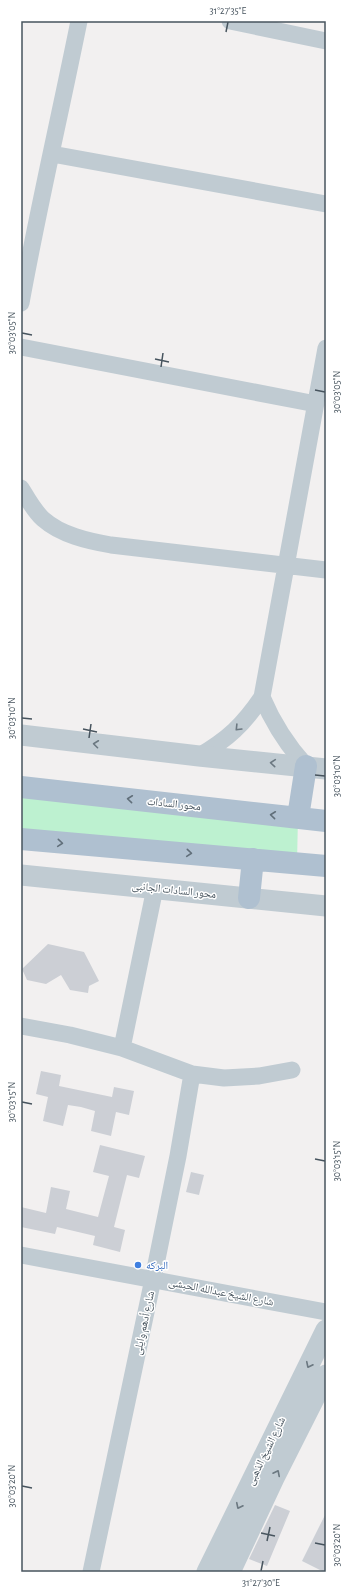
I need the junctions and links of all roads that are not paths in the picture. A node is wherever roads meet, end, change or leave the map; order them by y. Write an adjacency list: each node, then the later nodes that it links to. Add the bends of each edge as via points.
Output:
1 (79, 21): 4 (street)
2 (230, 21): 3 (street)
3 (326, 41)
4 (52, 154): 5 (street); 6 (street)
5 (326, 204)
6 (21, 303)
7 (21, 347): 9 (street)
8 (326, 348): 9 (street)
9 (316, 404): 11 (street)
10 (21, 488): 11 (street, via 42,518 73,536 93,542)
11 (286, 565): 12 (street); 13 (street)
12 (326, 570)
13 (262, 697): 15 (street, one-way to 15, via 235,732); 16 (street, via 279,732 295,754)
14 (21, 735): 15 (street, one-way to 14)
15 (199, 756): 16 (street, one-way to 15)
16 (316, 767): 18 (main road)
17 (21, 787): 18 (main road, محور السادات, one-way to 17)
18 (298, 817): 19 (main road, محور السادات)
19 (326, 821)
20 (21, 839): 21 (main road, one-way to 21)
21 (253, 859): 22 (main road); 25 (main road)
22 (326, 866)
23 (21, 875): 24 (street, محور السادات الجانبى)
24 (155, 888): 25 (street, محور السادات الجانبى); 28 (street)
25 (249, 898): 26 (street, محور السادات الجانبى)
26 (326, 906)
27 (21, 1026): 28 (street)
28 (122, 1048): 30 (street)
29 (292, 1070): 30 (street, via 259,1076 224,1078)
30 (192, 1074): 32 (street, شارع أدهم وايلى)
31 (21, 1255): 32 (street, شارع الشيخ عبدالله الحبشى)
32 (153, 1279): 33 (street, شارع الشيخ عبدالله الحبشى); 37 (street, شارع أدهم وايلى)
33 (326, 1312)
34 (326, 1330): 38 (street, شارع الشيخ الذهبى, one-way to 38)
35 (326, 1375): 36 (street, شارع الشيخ الذهبى, one-way to 35, via 274,1478)
36 (233, 1571)
37 (91, 1572)
38 (207, 1572)

